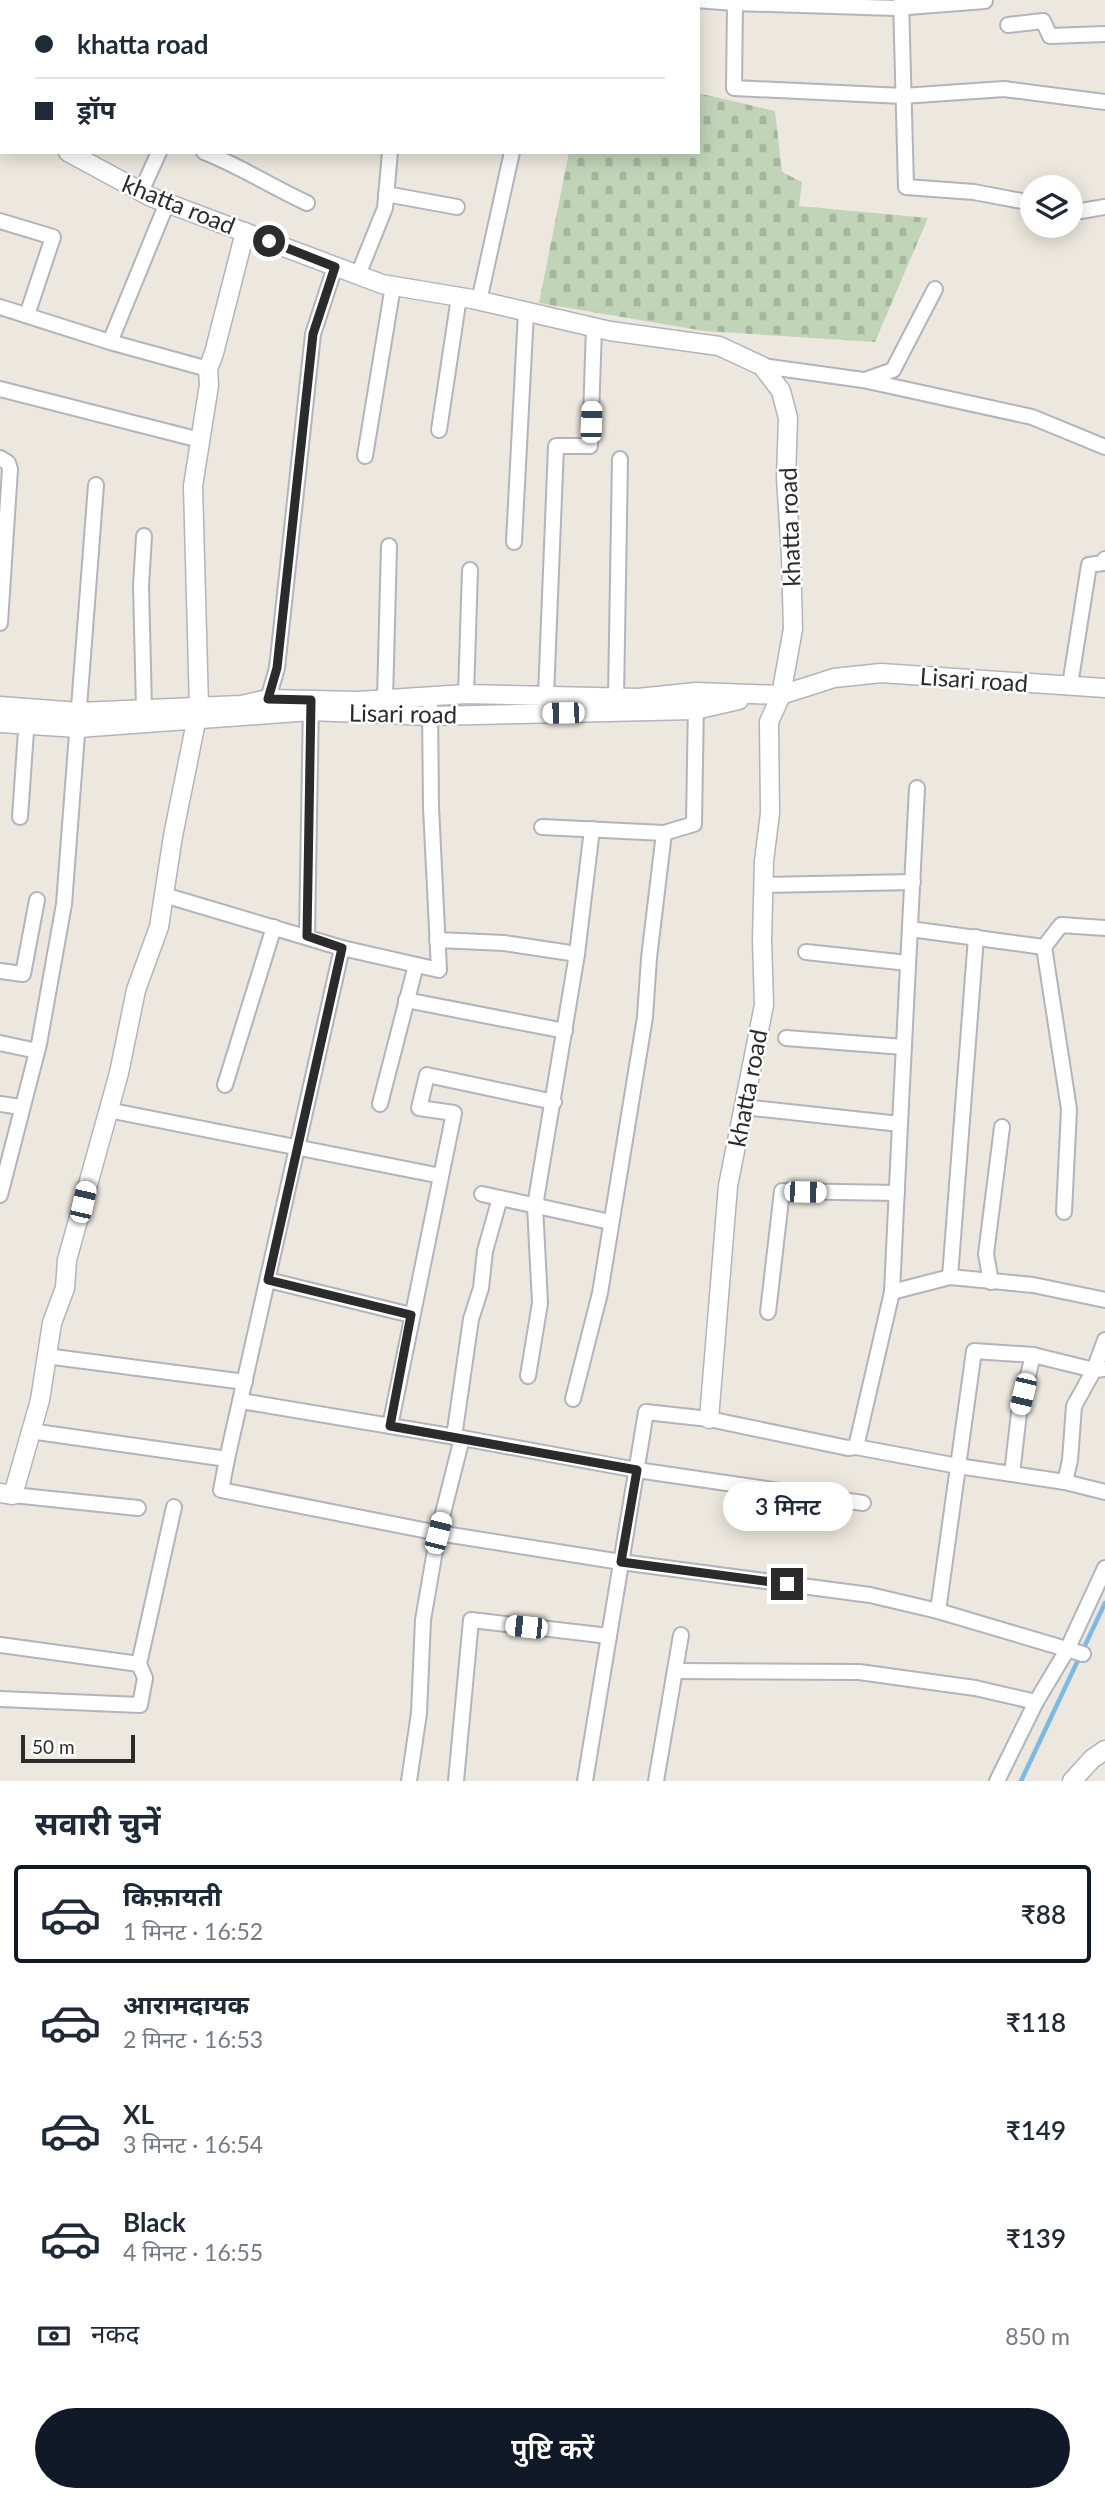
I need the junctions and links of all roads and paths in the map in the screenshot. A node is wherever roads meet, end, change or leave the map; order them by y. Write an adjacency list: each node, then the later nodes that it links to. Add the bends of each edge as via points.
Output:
1 (700, 0): 4 (street)
2 (985, 1): 5 (street)
3 (834, 3): 4 (street); 5 (street)
4 (735, 4): 8 (street, via 734,88)
5 (901, 4): 8 (street)
6 (1008, 25): 7 (street, via 1043,21 1050,36)
7 (1105, 34)
8 (903, 96): 9 (street, via 1004,89); 17 (street, via 906,187)
9 (1105, 102)
10 (72, 154): 15 (street, khatta road)
11 (158, 154): 15 (street)
12 (209, 154): 19 (street)
13 (390, 154): 16 (street)
14 (512, 154): 30 (street)
15 (141, 192): 18 (street, khatta road)
16 (386, 194): 20 (street); 26 (street, via 385,208)
17 (1020, 200)
18 (167, 203): 24 (street, khatta road); 35 (street)
19 (307, 203)
20 (457, 207)
21 (1105, 207): 22 (street)
22 (1083, 211)
23 (0, 221): 33 (street, via 53,237)
24 (245, 232): 25 (street, khatta road); 37 (street)
25 (335, 267): 26 (street, khatta road); 60 (street, via 313,334 277,668)
26 (358, 275): 27 (street, khatta road)
27 (393, 286): 29 (street, khatta road); 43 (street)
28 (935, 289): 38 (street, via 893,370)
29 (459, 297): 30 (street, khatta road); 40 (street)
30 (479, 301): 32 (street, khatta road)
31 (0, 307): 33 (street)
32 (526, 312): 34 (street, khatta road); 48 (street)
33 (27, 315): 35 (street)
34 (594, 328): 36 (street, khatta road, via 719,346); 57 (street, via 590,446 556,446)
35 (110, 342): 37 (street)
36 (762, 366): 38 (street); 56 (street, khatta road, via 780,391 788,418 793,629)
37 (208, 369): 41 (street)
38 (863, 380): 42 (street, via 1032,417)
39 (0, 389): 41 (street)
40 (439, 430)
41 (200, 440): 66 (street, via 193,486)
42 (1105, 447)
43 (365, 456)
44 (0, 458): 52 (street, via 10,469)
45 (620, 459): 59 (street)
46 (96, 485): 69 (street)
47 (144, 536): 65 (street)
48 (514, 541)
49 (389, 546): 61 (street)
50 (1105, 559): 53 (street, via 1089,565)
51 (470, 570): 55 (street)
52 (0, 623)
53 (1070, 685): 54 (street, Lisari road); 56 (street, Lisari road, via 881,673 834,678)
54 (1105, 688)
55 (466, 694): 57 (street, Lisari road); 58 (street, Lisari road)
56 (772, 695): 62 (street, Lisari road); 77 (street, khatta road)
57 (545, 696): 59 (street, Lisari road)
58 (430, 697): 61 (street, Lisari road); 67 (street)
59 (616, 698): 62 (street, Lisari road)
60 (268, 699): 64 (street, Lisari road); 66 (street, Lisari road)
61 (384, 699): 64 (street, Lisari road)
62 (696, 701): 67 (street, Lisari road); 75 (street, via 694,824)
63 (0, 706): 68 (street, Lisari road)
64 (311, 706): 66 (street, Lisari road); 67 (street, Lisari road); 83 (street)
65 (144, 709): 66 (street, Lisari road); 69 (street, Lisari road)
66 (198, 713): 69 (street, Lisari road); 78 (street)
67 (430, 716): 85 (street)
68 (27, 717): 69 (street, Lisari road); 70 (street, Lisari road); 72 (street)
69 (78, 720): 98 (street, via 64,904)
70 (0, 723)
71 (917, 788): 76 (street)
72 (20, 817)
73 (542, 827): 74 (street)
74 (592, 829): 75 (street); 89 (street)
75 (664, 833): 116 (street, via 645,1017)
76 (913, 882): 77 (street); 82 (street)
77 (764, 885): 104 (street, khatta road, via 764,1005)
78 (164, 895): 80 (street); 105 (street)
79 (37, 900): 92 (street, via 23,974)
80 (274, 927): 83 (street); 99 (street)
81 (1105, 928): 86 (street, via 1061,925)
82 (910, 929): 84 (street); 90 (street)
83 (307, 936): 87 (street)
84 (976, 937): 86 (street); 117 (street)
85 (437, 940): 89 (street, via 504,943); 91 (street, via 439,970)
86 (1044, 947): 115 (street, via 1069,1109)
87 (342, 948): 91 (street); 108 (street)
88 (806, 951): 90 (street)
89 (577, 954): 94 (street)
90 (908, 963): 97 (street)
91 (416, 965): 93 (street)
92 (0, 971)
93 (406, 1000): 94 (street); 102 (street)
94 (565, 1031): 100 (street)
95 (786, 1038): 97 (street)
96 (0, 1043): 98 (street)
97 (904, 1047): 106 (street)
98 (37, 1051): 103 (street)
99 (225, 1085)
100 (554, 1102): 109 (street, via 427,1075 419,1108 454,1113); 114 (street)
101 (0, 1104): 103 (street)
102 (380, 1104)
103 (21, 1107): 112 (street)
104 (743, 1107): 106 (street); 132 (street, khatta road, via 728,1186)
105 (108, 1110): 108 (street); 126 (street, via 66,1260 65,1288 52,1323)
106 (900, 1124): 110 (street)
107 (1002, 1128): 119 (street, via 986,1254)
108 (298, 1147): 109 (street); 118 (street)
109 (441, 1176): 123 (street)
110 (897, 1193): 120 (street); 122 (street, via 782,1191)
111 (482, 1194): 113 (street)
112 (0, 1195)
113 (500, 1198): 114 (street); 135 (street, via 471,1319)
114 (535, 1206): 116 (street); 128 (street, via 540,1303)
115 (1064, 1212)
116 (610, 1222): 130 (street, via 600,1293)
117 (950, 1277): 119 (street); 120 (street)
118 (268, 1280): 123 (street); 129 (street)
119 (991, 1282): 121 (street, via 1033,1285)
120 (892, 1292): 136 (street)
121 (1105, 1300)
122 (768, 1312)
123 (411, 1315): 133 (street)
124 (1105, 1340): 127 (street)
125 (1033, 1355): 127 (street); 138 (street, via 974,1351); 140 (street, via 1019,1413)
126 (47, 1356): 129 (street); 134 (street)
127 (1099, 1370): 141 (street, via 1074,1406)
128 (528, 1376)
129 (245, 1382): 131 (street)
130 (573, 1399)
131 (241, 1401): 133 (street); 137 (street)
132 (709, 1419): 136 (street); 139 (street, via 646,1412)
133 (390, 1426): 135 (street)
134 (30, 1431): 137 (street); 143 (street)
135 (458, 1438): 139 (street); 147 (street)
136 (856, 1447): 138 (street)
137 (228, 1460): 147 (street, via 221,1490)
138 (958, 1466): 140 (street); 150 (street)
139 (637, 1470): 144 (street); 148 (street)
140 (1012, 1474): 141 (street)
141 (1065, 1482): 142 (street)
142 (1105, 1492)
143 (7, 1494): 146 (street)
144 (863, 1503)
145 (174, 1507): 156 (street)
146 (138, 1508)
147 (438, 1533): 148 (street); 161 (street, via 423,1620 419,1713)
148 (621, 1562): 150 (street, via 870,1595); 151 (street)
149 (1105, 1568): 154 (street)
150 (938, 1611): 154 (street)
151 (609, 1636): 162 (street, via 471,1620); 163 (street)
152 (681, 1636): 157 (street)
153 (0, 1645): 156 (street)
154 (1067, 1650): 155 (street); 159 (street)
155 (1083, 1654)
156 (139, 1664): 158 (street, via 145,1678 140,1705)
157 (675, 1671): 159 (street, via 859,1672 975,1688); 164 (street)
158 (0, 1699)
159 (1036, 1702): 165 (street)
160 (1105, 1750): 166 (street)
161 (409, 1781)
162 (456, 1781)
163 (585, 1781)
164 (656, 1781)
165 (997, 1781)
166 (1072, 1781)

